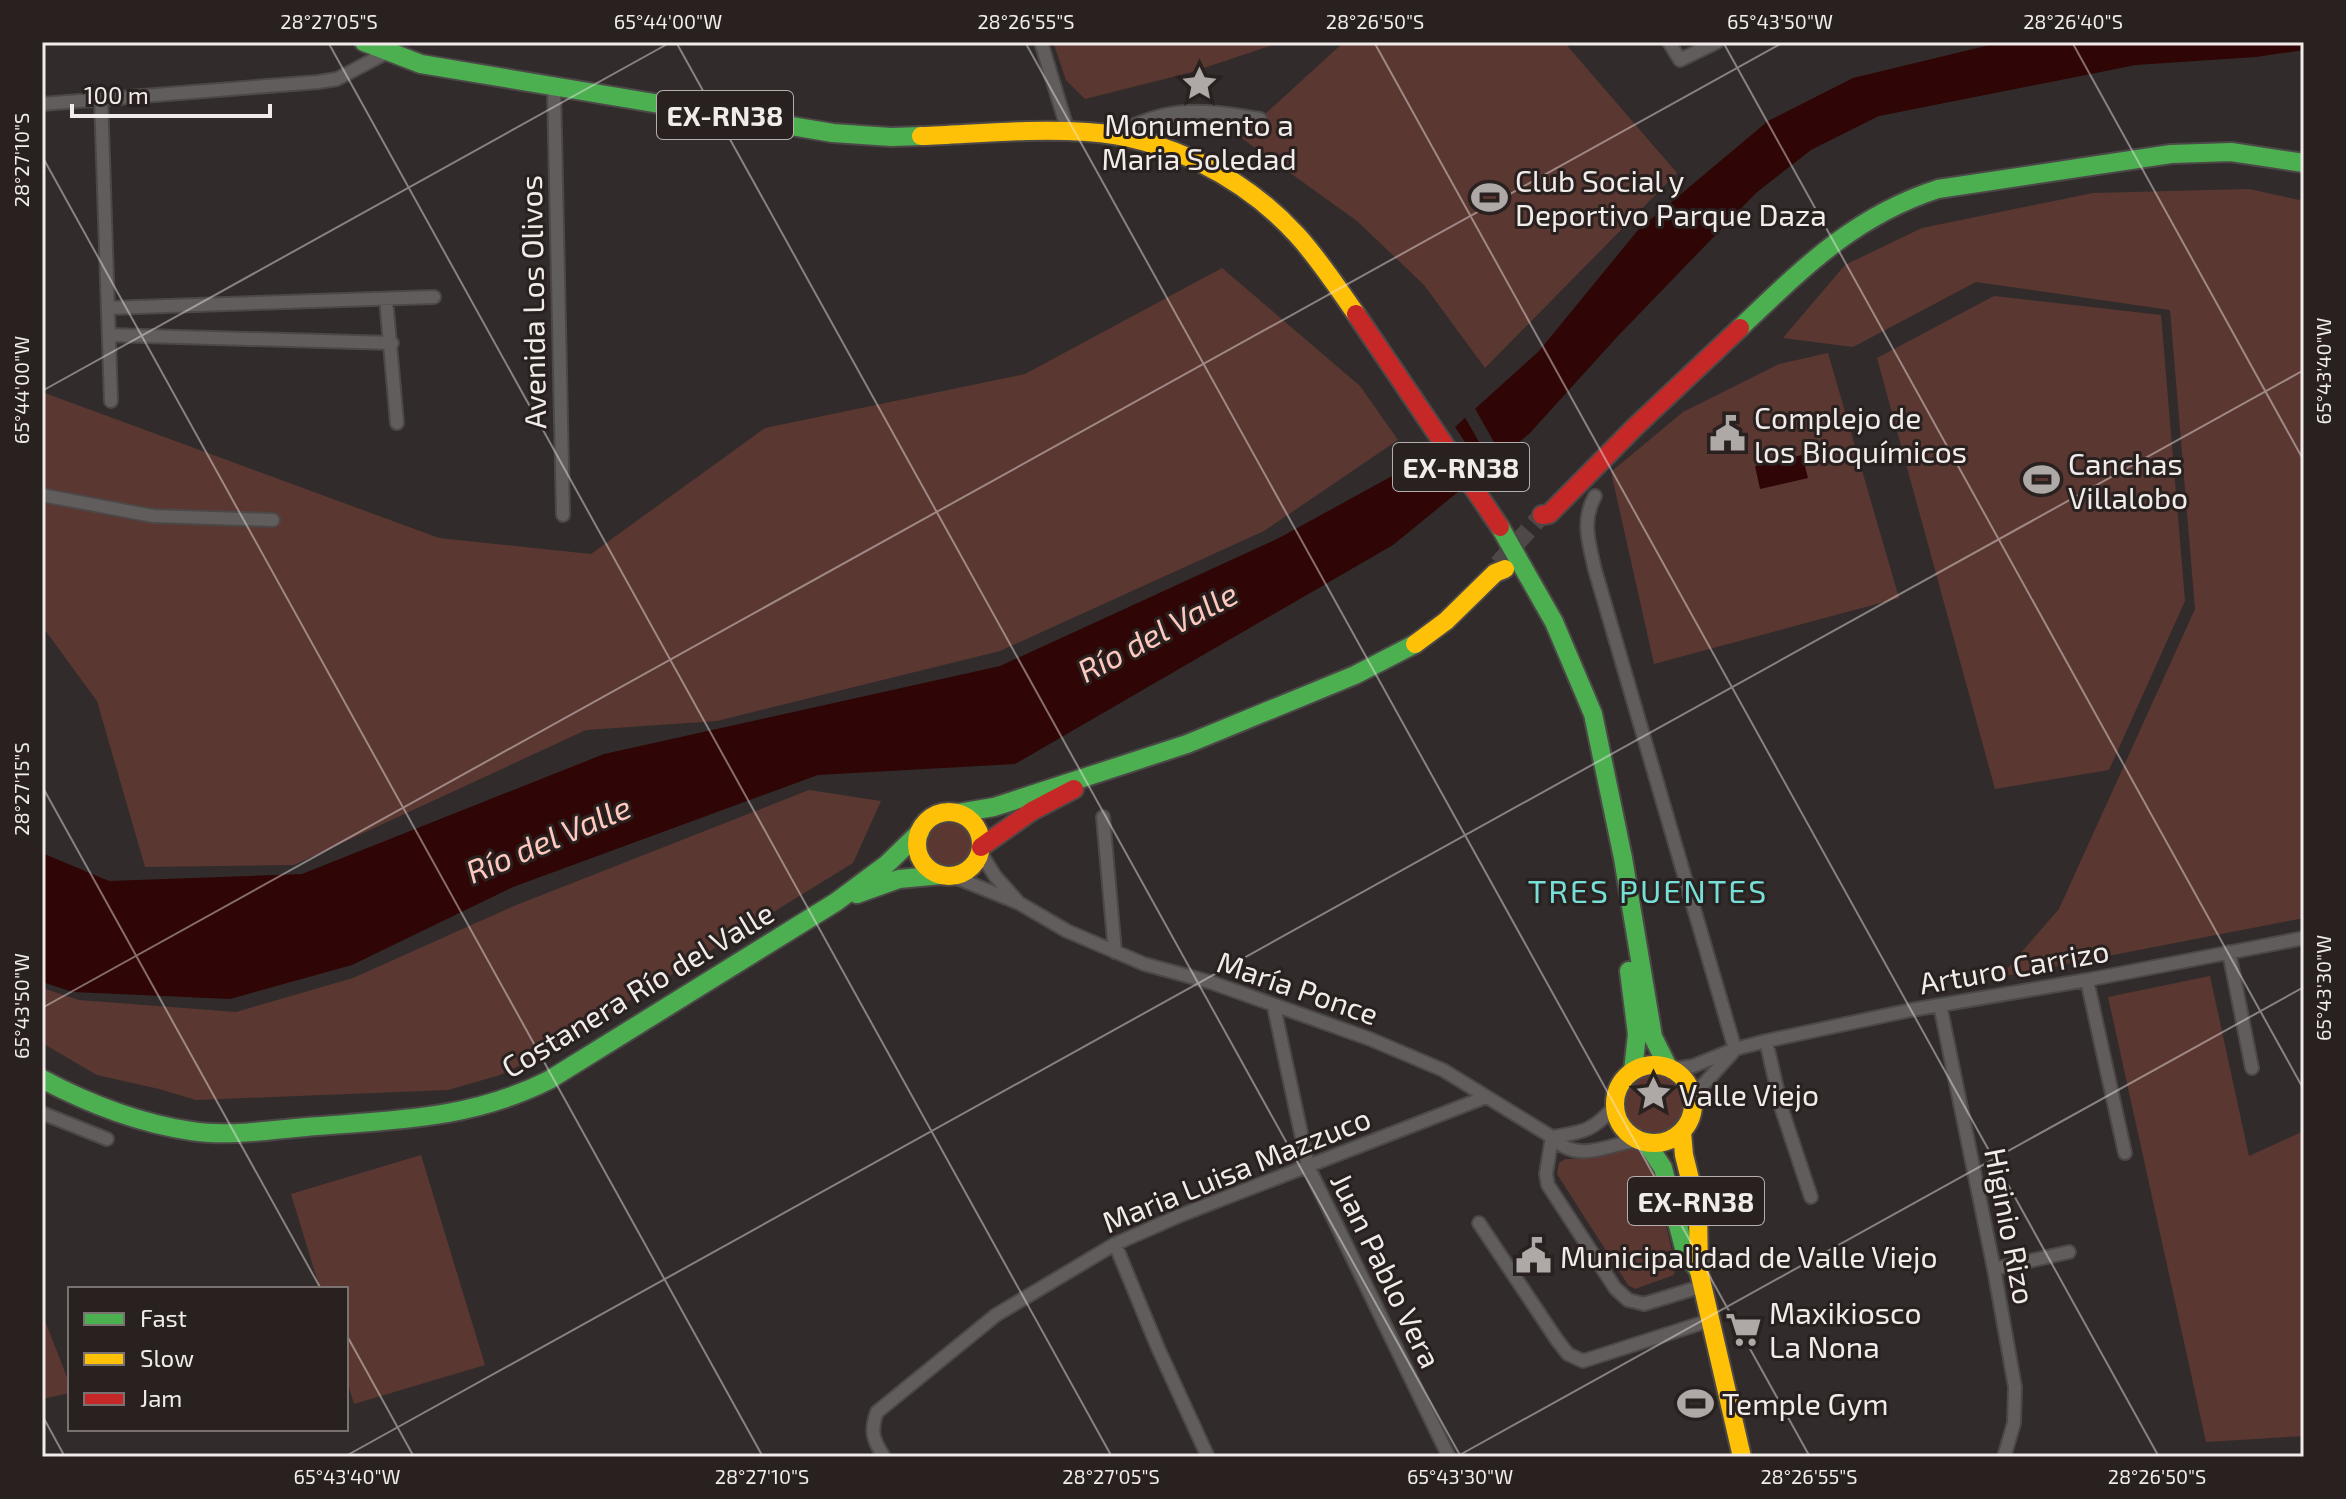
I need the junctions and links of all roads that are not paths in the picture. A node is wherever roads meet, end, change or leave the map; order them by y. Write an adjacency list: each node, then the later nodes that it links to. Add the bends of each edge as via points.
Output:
1 (364, 42): 5 (main road, EX-RN38)
2 (1041, 42): 10 (street)
3 (1669, 42): 4 (street, via 1680,60)
4 (1717, 42)
5 (386, 53): 6 (main road, EX-RN38); 7 (street, via 337,79 318,82)
6 (554, 88): 10 (main road, EX-RN38, via 858,136); 22 (street, Avenida Los Olivos)
7 (101, 98): 8 (street); 15 (street)
8 (42, 104)
9 (1260, 119): 11 (street, via 1215,111 1171,112)
10 (1068, 131): 11 (main road, EX-RN38)
11 (1114, 135): 26 (main road, EX-RN38, via 1146,141 1213,169 1248,191 1296,234 1505,534 1542,598)
12 (2304, 163): 23 (main road, via 2231,152 2171,154 1912,195 1836,242 1795,277 1639,422)
13 (434, 297): 14 (street)
14 (386, 299): 15 (street); 17 (street)
15 (108, 308): 16 (street)
16 (109, 335): 17 (street); 18 (street)
17 (392, 343): 19 (street)
18 (111, 401)
19 (397, 423)
20 (42, 495): 24 (street, via 153,516)
21 (1595, 496): 42 (street, via 1585,527 1595,570)
22 (563, 515)
23 (1547, 517)
24 (273, 520)
25 (1500, 569): 27 (main road, via 1433,632 1382,663 1240,725)
26 (1571, 664): 43 (main road, EX-RN38, via 1593,714 1653,1037); 45 (main road, EX-RN38, via 1630,976)
27 (1109, 771): 28 (main road, via 997,809); 31 (main road, via 1032,811)
28 (958, 813): 30 (main road, via 936,815); 31 (main road, via 976,826)
29 (1103, 817): 36 (street)
30 (920, 832): 32 (main road, via 920,856); 33 (main road, Costanera Río del Valle)
31 (981, 850): 32 (main road, via 963,874); 34 (street, María Ponce)
32 (946, 876): 33 (main road, Costanera Río del Valle, via 899,879); 34 (street, María Ponce)
33 (836, 902): 46 (main road, Costanera Río del Valle, via 549,1080 513,1099 467,1113 216,1134 135,1120)
34 (1019, 903): 36 (street, María Ponce)
35 (2304, 938): 37 (street, Arturo Carrizo)
36 (1115, 952): 40 (street, María Ponce)
37 (2229, 952): 38 (street, Arturo Carrizo); 44 (street)
38 (2087, 980): 39 (street, Arturo Carrizo); 55 (street)
39 (1940, 1005): 41 (street, Arturo Carrizo); 61 (street, Higinio Rizo)
40 (1274, 1007): 48 (street, María Ponce, via 1370,1039 1443,1070); 56 (street, Juan Pablo Vera)
41 (1766, 1041): 42 (street, Arturo Carrizo); 57 (street)
42 (1735, 1049): 43 (street, Arturo Carrizo, via 1693,1066); 47 (street)
43 (1671, 1068): 45 (main road, via 1655,1064); 47 (main road, EX-RN38, via 1688,1083)
44 (2252, 1068)
45 (1633, 1071): 49 (main road, EX-RN38, via 1622,1081)
46 (42, 1079)
47 (1693, 1096): 51 (main road, EX-RN38, via 1693,1111)
48 (1486, 1097): 52 (street, María Ponce); 56 (street, Maria Luisa Mazzuco)
49 (1615, 1106): 52 (street, via 1584,1133); 54 (main road, EX-RN38, via 1621,1125)
50 (42, 1113): 53 (street)
51 (1682, 1132): 54 (main road, EX-RN38, via 1662,1142); 62 (main road, EX-RN38, via 1698,1211)
52 (1552, 1137): 54 (street, María Ponce, via 1563,1149 1579,1153); 62 (street, via 1548,1185 1615,1288 1628,1300 1644,1304)
53 (107, 1139)
54 (1643, 1141): 62 (main road, EX-RN38, via 1663,1168 1685,1252)
55 (2125, 1153)
56 (1308, 1166): 59 (street, Maria Luisa Mazzuco); 66 (street, Juan Pablo Vera)
57 (1811, 1197)
58 (1479, 1223): 63 (street, via 1557,1340 1583,1361)
59 (1115, 1244): 64 (street, Maria Luisa Mazzuco, via 996,1315 877,1412 871,1429); 65 (street)
60 (2069, 1252): 61 (street)
61 (1994, 1269): 68 (street, Higinio Rizo, via 2015,1387 2014,1423)
62 (1701, 1278): 63 (main road, EX-RN38)
63 (1711, 1320): 67 (main road, EX-RN38)
64 (884, 1457)
65 (1208, 1457)
66 (1449, 1457)
67 (1742, 1457)
68 (2004, 1457)

